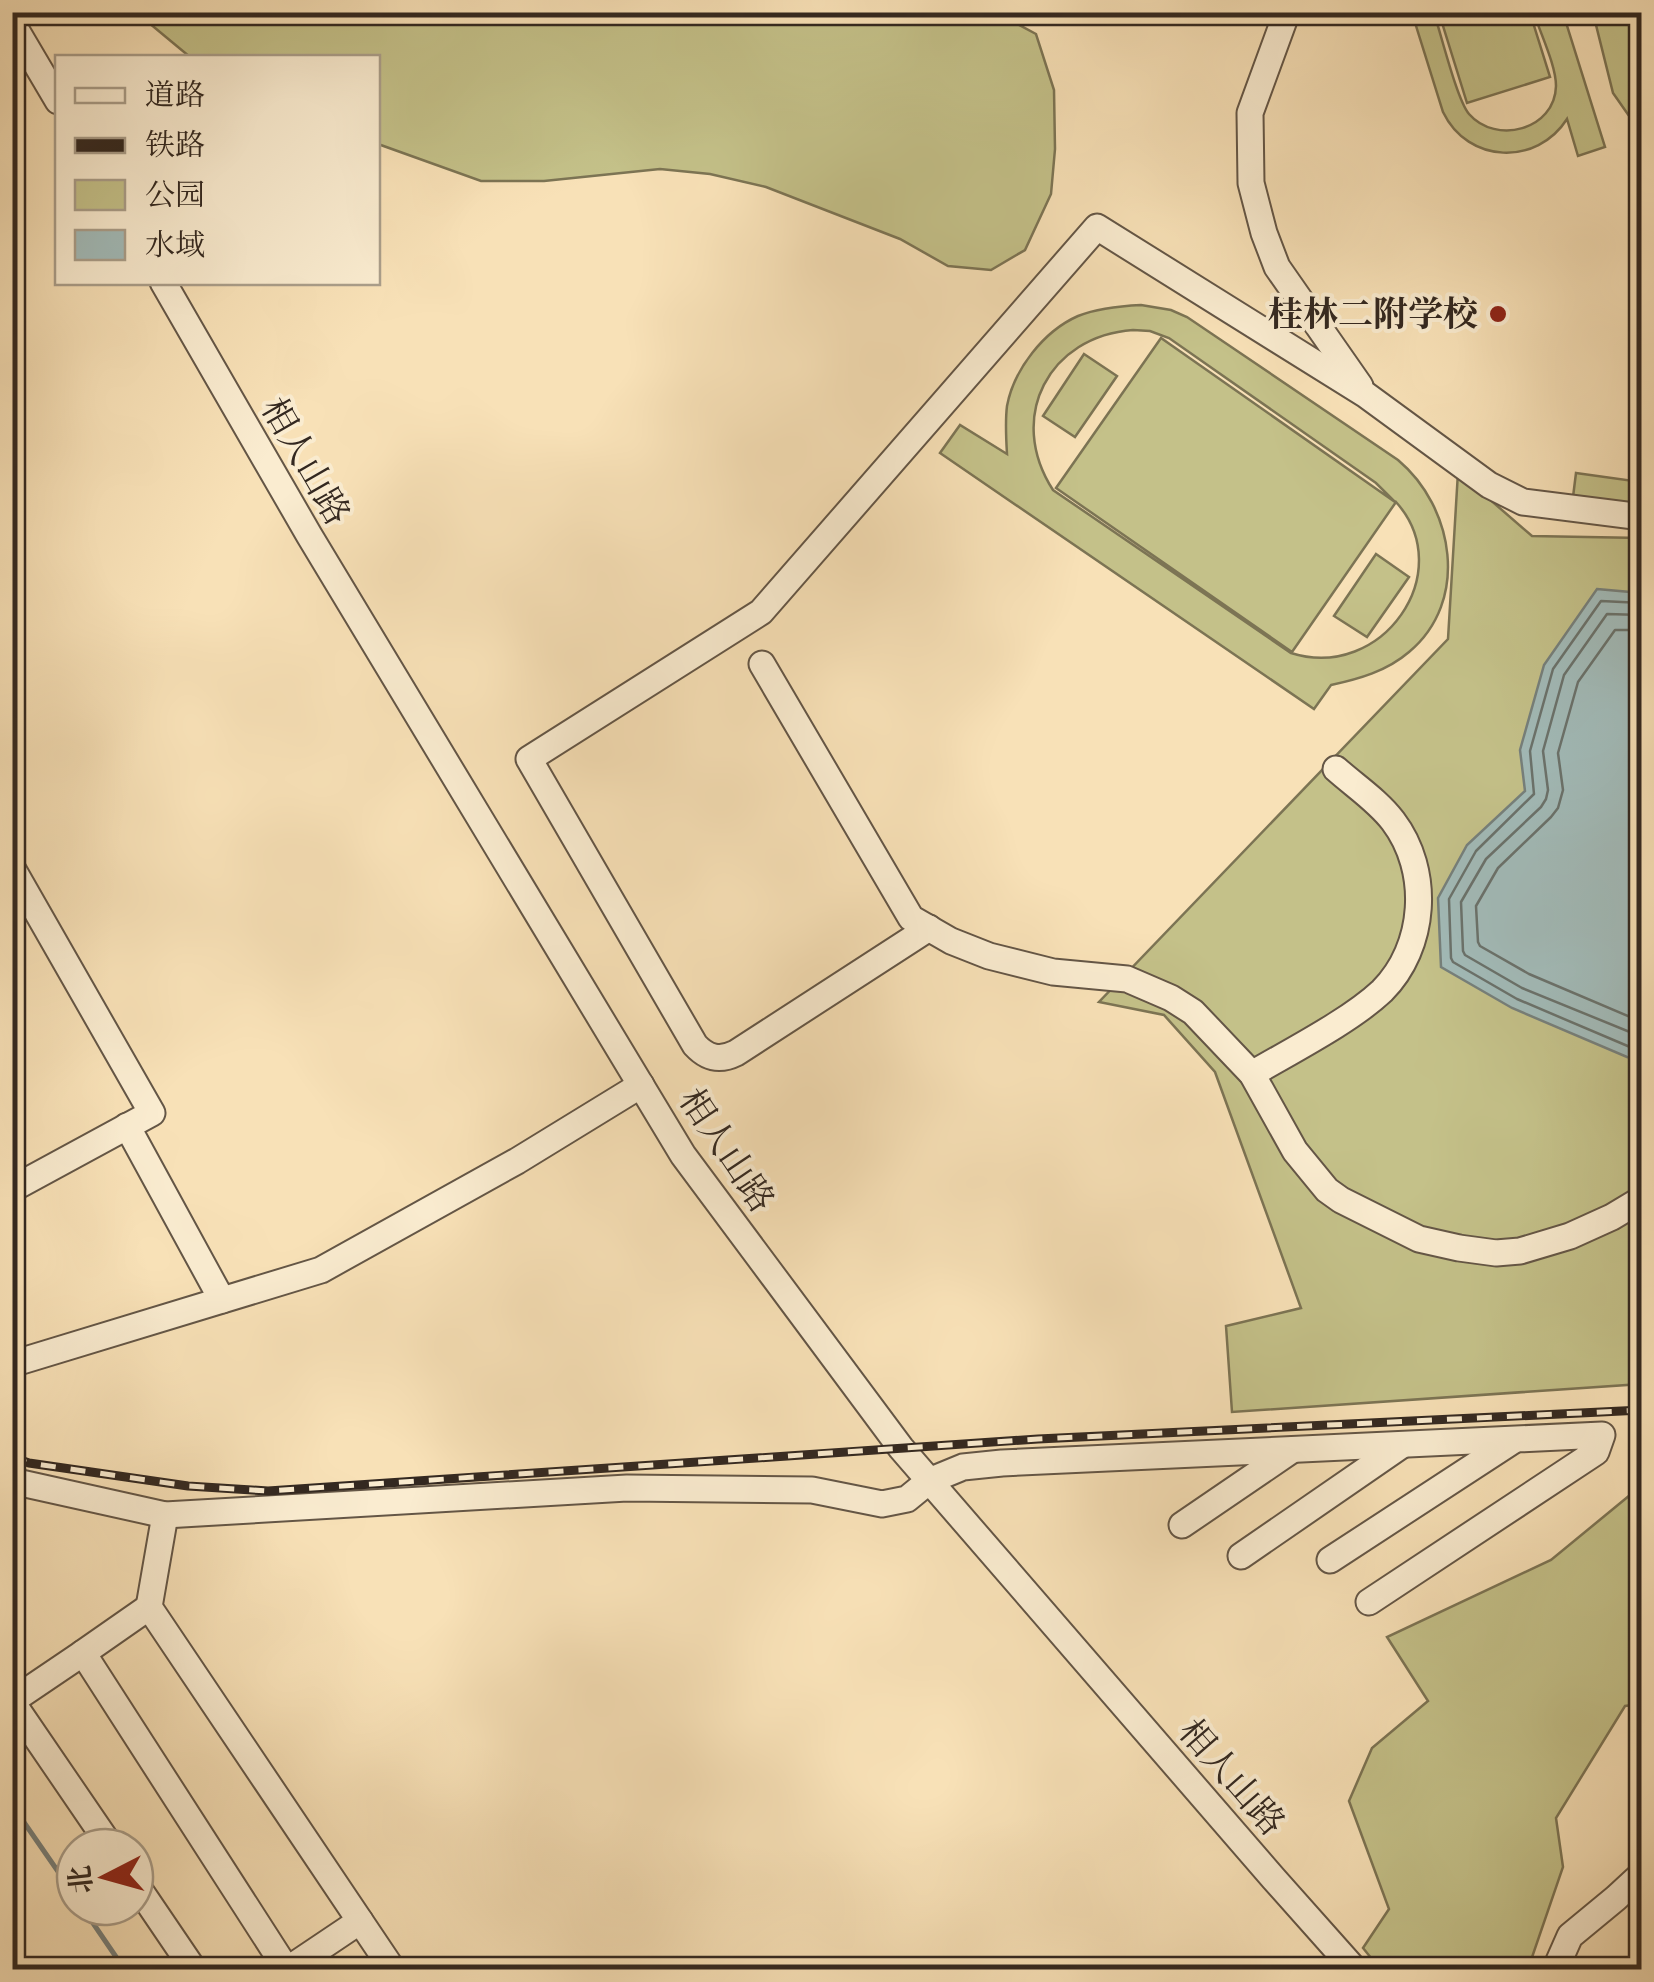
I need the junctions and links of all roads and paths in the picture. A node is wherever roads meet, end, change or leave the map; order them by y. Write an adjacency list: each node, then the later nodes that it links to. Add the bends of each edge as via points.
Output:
1 (1287, 12): 5 (street, via 1250,113 1251,183 1277,267)
2 (12, 23): 3 (street)
3 (55, 96)
4 (165, 285): 12 (street, 相人山路)
5 (1366, 395): 6 (street, via 1489,485 1523,502); 10 (street, via 1097,227 761,612 529,759 695,1046 707,1055 736,1053)
6 (1642, 517)
7 (762, 664): 10 (street, via 910,918)
8 (1336, 769): 11 (street, via 1394,822 1406,845 1418,893 1414,936 1404,963 1380,993)
9 (12, 868): 13 (street, via 152,1112)
10 (929, 928): 11 (street, via 990,956 1053,972 1128,979 1171,998)
11 (1252, 1074): 15 (street, via 1295,1151 1327,1190 1419,1239 1520,1251 1570,1236)
12 (641, 1085): 16 (street, via 321,1270); 21 (street, 相人山路, via 683,1155)
13 (127, 1126): 14 (street); 16 (street)
14 (12, 1189)
15 (1642, 1199)
16 (222, 1300): 17 (street)
17 (12, 1364)
18 (1515, 1439): 19 (street); 26 (street); 27 (street, via 1602,1435 1596,1452)
19 (1403, 1445): 20 (street); 25 (street)
20 (1292, 1450): 21 (street, via 1002,1463); 24 (street)
21 (929, 1480): 23 (street, via 907,1499 882,1504 812,1490 627,1488); 37 (street, 相人山路)
22 (12, 1481): 23 (street)
23 (165, 1515): 28 (street)
24 (1182, 1525)
25 (1241, 1556)
26 (1330, 1560)
27 (1369, 1602)
28 (150, 1607): 29 (street); 34 (street)
29 (83, 1654): 30 (street); 34 (street, via 287,1970)
30 (12, 1701): 31 (street)
31 (97, 1827)
32 (1642, 1874): 38 (street, via 1570,1936)
33 (155, 1912): 35 (street)
34 (360, 1921): 36 (street)
35 (194, 1970)
36 (393, 1970)
37 (1355, 1970)
38 (1555, 1970)

